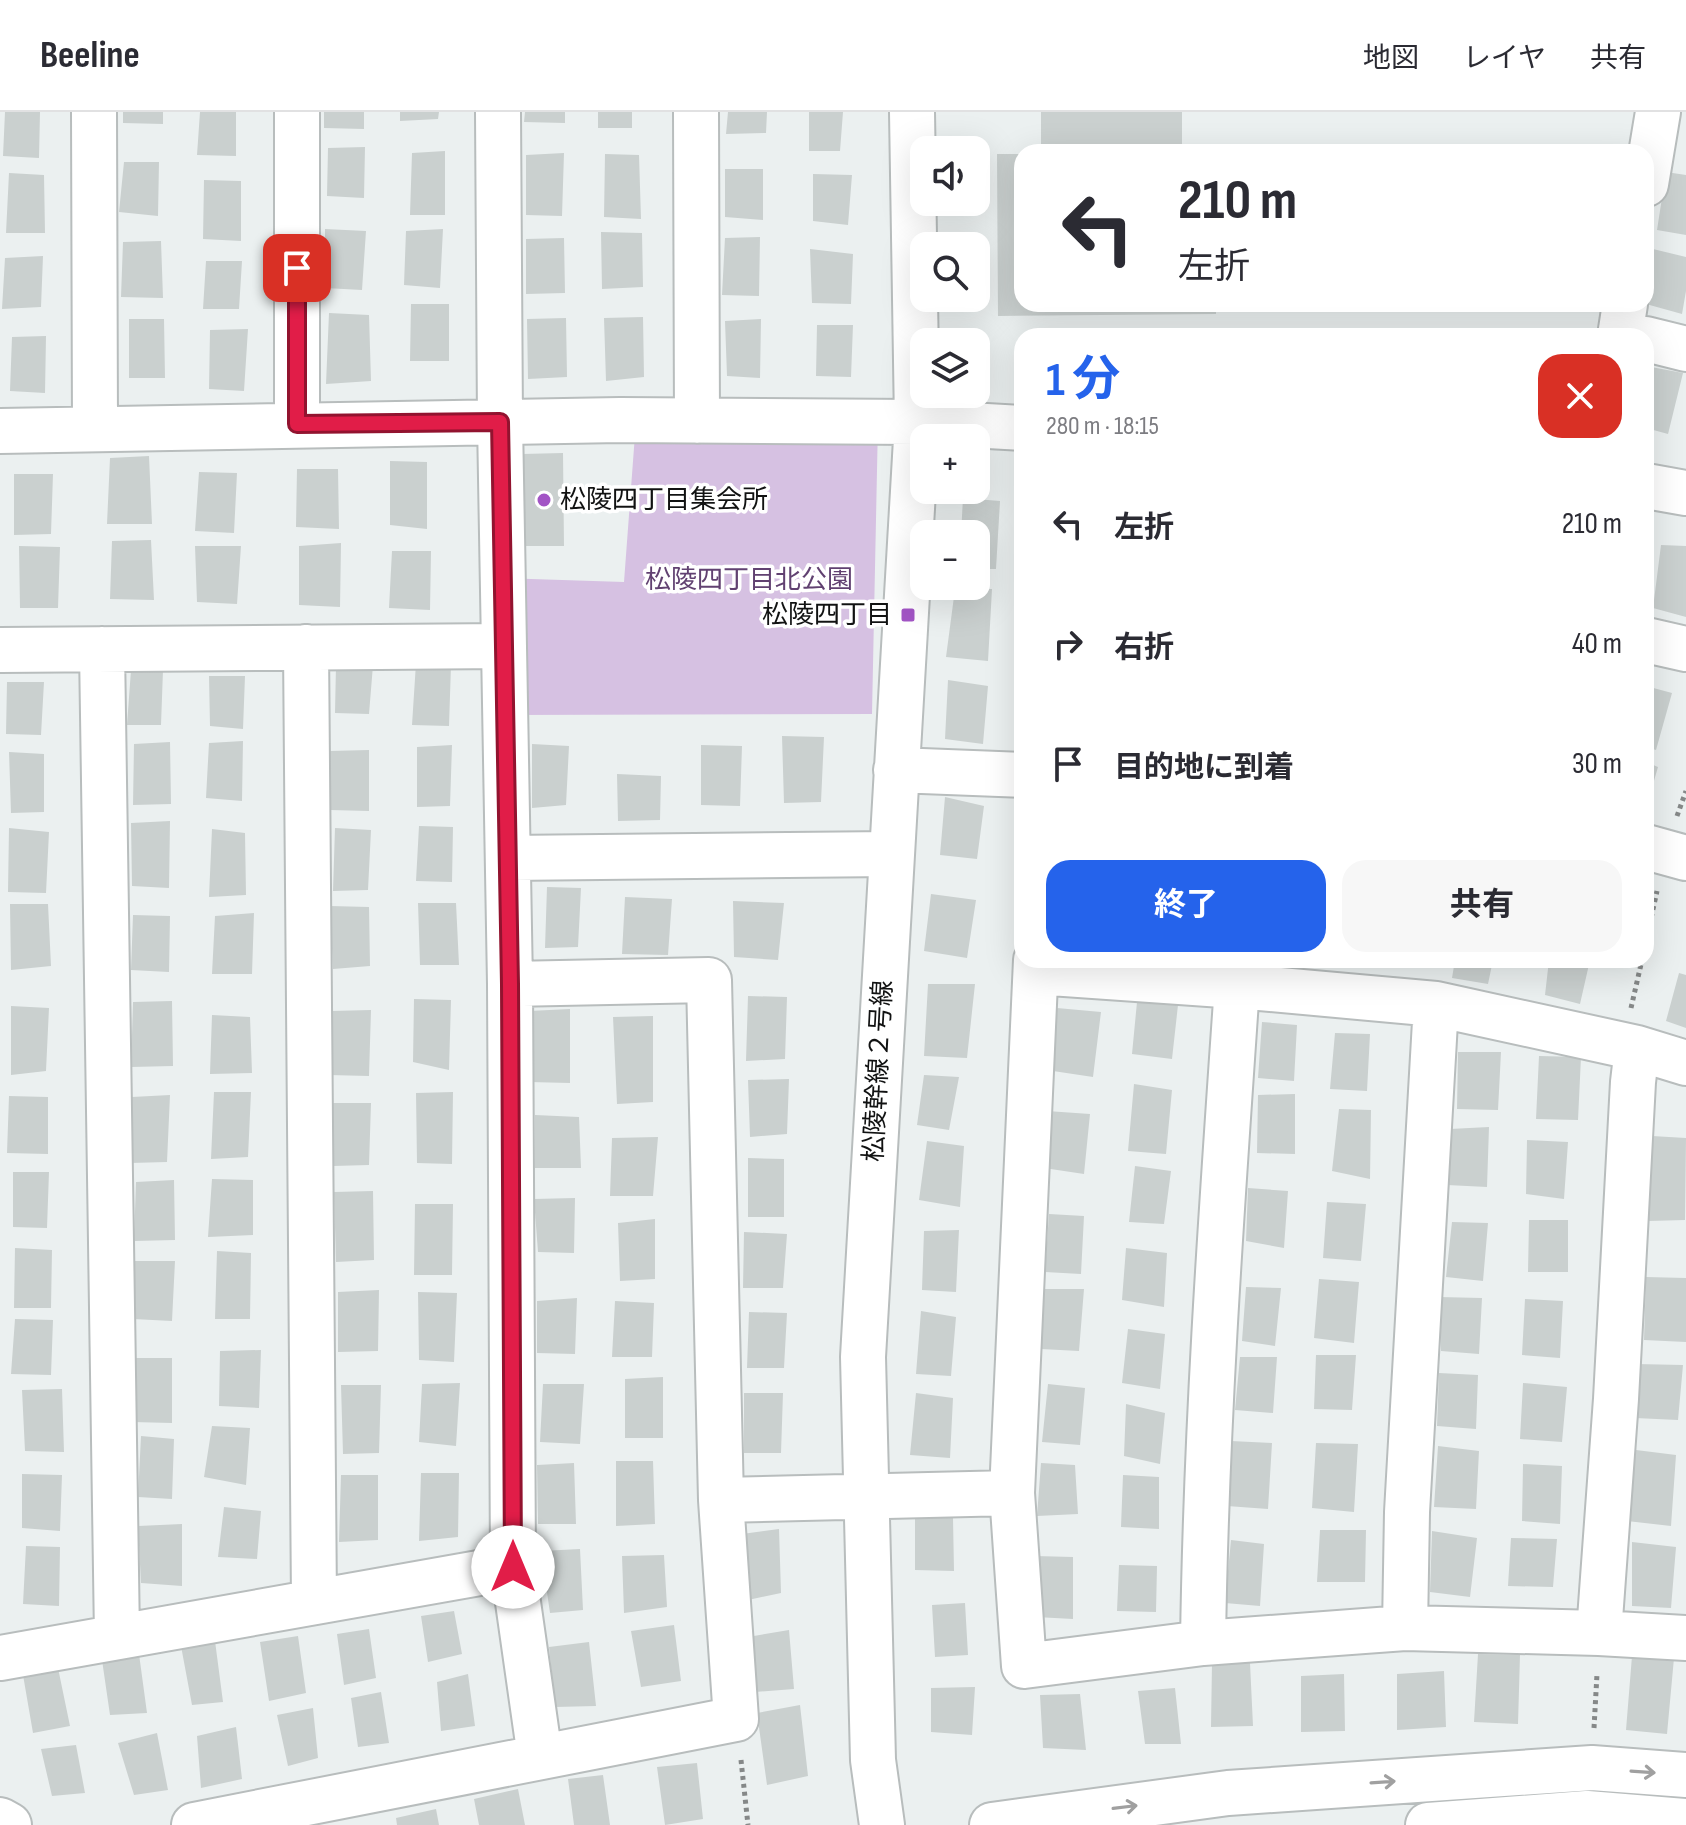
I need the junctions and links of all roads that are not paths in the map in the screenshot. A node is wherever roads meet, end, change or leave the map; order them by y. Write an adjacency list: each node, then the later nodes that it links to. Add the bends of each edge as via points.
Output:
1 (94, 112): 14 (street)
2 (297, 112): 13 (street)
3 (498, 112): 11 (street)
4 (696, 112): 10 (street)
5 (912, 112): 12 (street, 松陵幹線２号線)
6 (1666, 130): 7 (street)
7 (1654, 162)
8 (1654, 338): 9 (street)
9 (1686, 349)
10 (697, 421): 11 (street); 12 (street)
11 (500, 422): 13 (street); 20 (street)
12 (917, 422): 15 (street); 25 (street, 松陵幹線２号線)
13 (297, 424): 14 (street)
14 (95, 428): 16 (street)
15 (1014, 428)
16 (0, 431)
17 (1654, 487): 18 (street)
18 (1686, 493)
19 (1654, 642): 23 (street)
20 (504, 646): 21 (street); 29 (street)
21 (306, 647): 22 (street); 42 (street)
22 (102, 649): 24 (street); 45 (street)
23 (1686, 649)
24 (0, 650)
25 (896, 770): 26 (street); 28 (street, 松陵幹線２号線)
26 (1014, 775)
27 (1654, 849): 30 (street)
28 (891, 854): 29 (street); 39 (street, 松陵幹線２号線, via 863,1357)
29 (508, 858): 33 (street)
30 (1686, 858)
31 (1036, 968): 38 (street)
32 (1056, 968): 34 (street)
33 (510, 984): 40 (street, via 709,980); 41 (street)
34 (1237, 986): 35 (street); 47 (street)
35 (1436, 1004): 36 (street); 43 (street)
36 (1637, 1048): 37 (street); 44 (street)
37 (1686, 1063)
38 (1012, 1493): 39 (street); 47 (street, via 1024,1666)
39 (866, 1498): 40 (street); 55 (street, 松陵幹線２号線, via 873,1760)
40 (721, 1500): 49 (street, via 736,1719)
41 (513, 1567): 42 (street); 49 (street)
42 (314, 1602): 45 (street)
43 (1405, 1628): 44 (street); 47 (street)
44 (1599, 1633): 46 (street)
45 (117, 1637): 48 (street)
46 (1686, 1638)
47 (1203, 1643)
48 (0, 1658)
49 (540, 1757): 54 (street)
50 (1686, 1775): 56 (street, one-way to 50, via 1228,1793 1592,1768)
51 (0, 1820): 53 (street)
52 (1686, 1821): 57 (street, via 1587,1813)
53 (9, 1825)
54 (194, 1825)
55 (882, 1825)
56 (992, 1825)
57 (1428, 1825)

